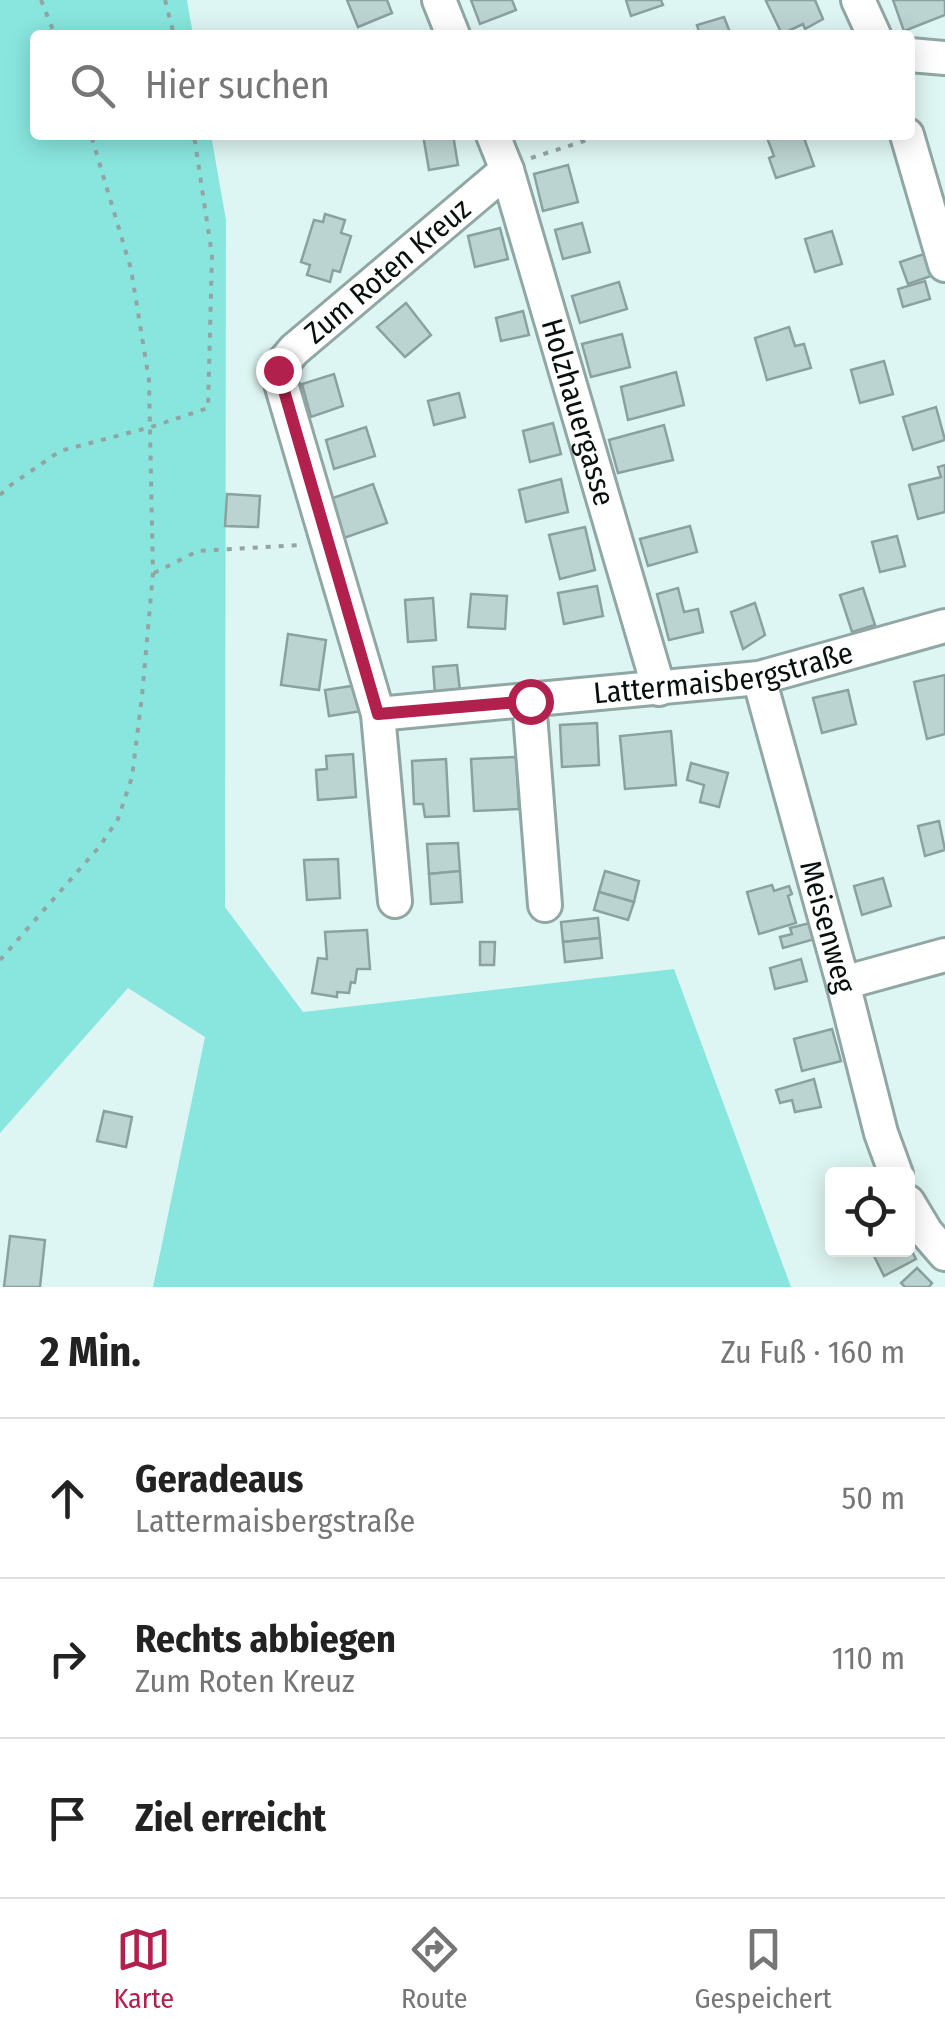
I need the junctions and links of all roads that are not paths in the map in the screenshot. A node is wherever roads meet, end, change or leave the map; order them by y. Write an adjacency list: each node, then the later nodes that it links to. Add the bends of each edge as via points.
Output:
1 (439, 0): 3 (street)
2 (858, 0): 4 (street)
3 (451, 30)
4 (872, 30)
5 (915, 56): 6 (street)
6 (945, 58)
7 (495, 140): 9 (street, Holzhauergasse)
8 (908, 140): 10 (street)
9 (507, 170): 13 (street, Holzhauergasse); 15 (street, Zum Roten Kreuz, via 278,370)
10 (945, 265)
11 (945, 626): 12 (street, Lattermaisbergstraße)
12 (759, 678): 13 (street, Lattermaisbergstraße); 19 (street, Meisenweg)
13 (659, 689): 14 (street, Lattermaisbergstraße)
14 (530, 701): 15 (street, Lattermaisbergstraße); 17 (street)
15 (378, 714): 16 (street, Zum Roten Kreuz)
16 (395, 901)
17 (546, 905)
18 (945, 955): 19 (street)
19 (843, 983): 20 (street, Meisenweg)
20 (893, 1167)
21 (915, 1214): 22 (street)
22 (945, 1254)

